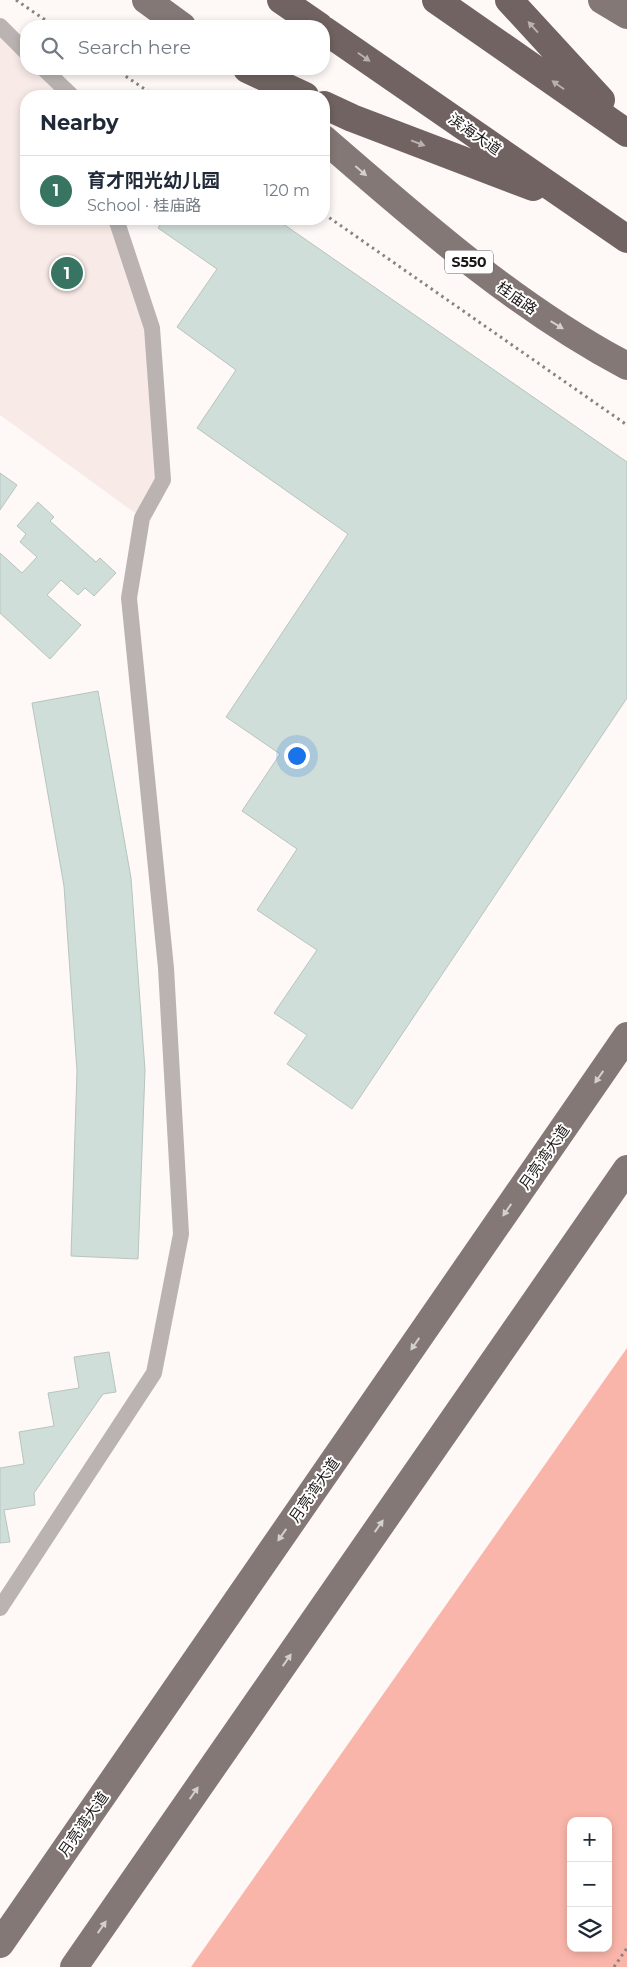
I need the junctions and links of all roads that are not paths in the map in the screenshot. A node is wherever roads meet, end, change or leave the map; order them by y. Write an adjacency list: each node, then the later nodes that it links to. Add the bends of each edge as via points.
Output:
1 (146, 0): 7 (main road)
2 (281, 0): 8 (highway)
3 (436, 0): 20 (highway, one-way to 3)
4 (508, 0): 19 (highway, one-way to 4)
5 (602, 0): 6 (main road)
6 (627, 15)
7 (174, 20)
8 (310, 20)
9 (0, 26): 11 (lane)
10 (330, 34): 22 (highway, 滨海大道, one-way to 22)
11 (20, 46)
12 (50, 75): 15 (lane)
13 (246, 75): 16 (main road)
14 (260, 75): 17 (highway)
15 (66, 90)
16 (264, 90)
17 (292, 90)
18 (330, 108): 22 (highway, one-way to 22, via 528,185)
19 (627, 126)
20 (627, 133)
21 (330, 144): 25 (main road, 桂庙路 / S550, one-way to 25, via 488,278 551,322)
22 (599, 220): 24 (highway, 滨海大道)
23 (118, 225): 28 (lane, via 152,328 163,480 142,518 130,598 166,968 181,1234 154,1373)
24 (627, 239)
25 (627, 366)
26 (627, 1036): 29 (main road, 月亮湾大道, one-way to 29)
27 (627, 1169): 30 (main road, one-way to 27)
28 (0, 1608)
29 (0, 1944)
30 (74, 1967)

